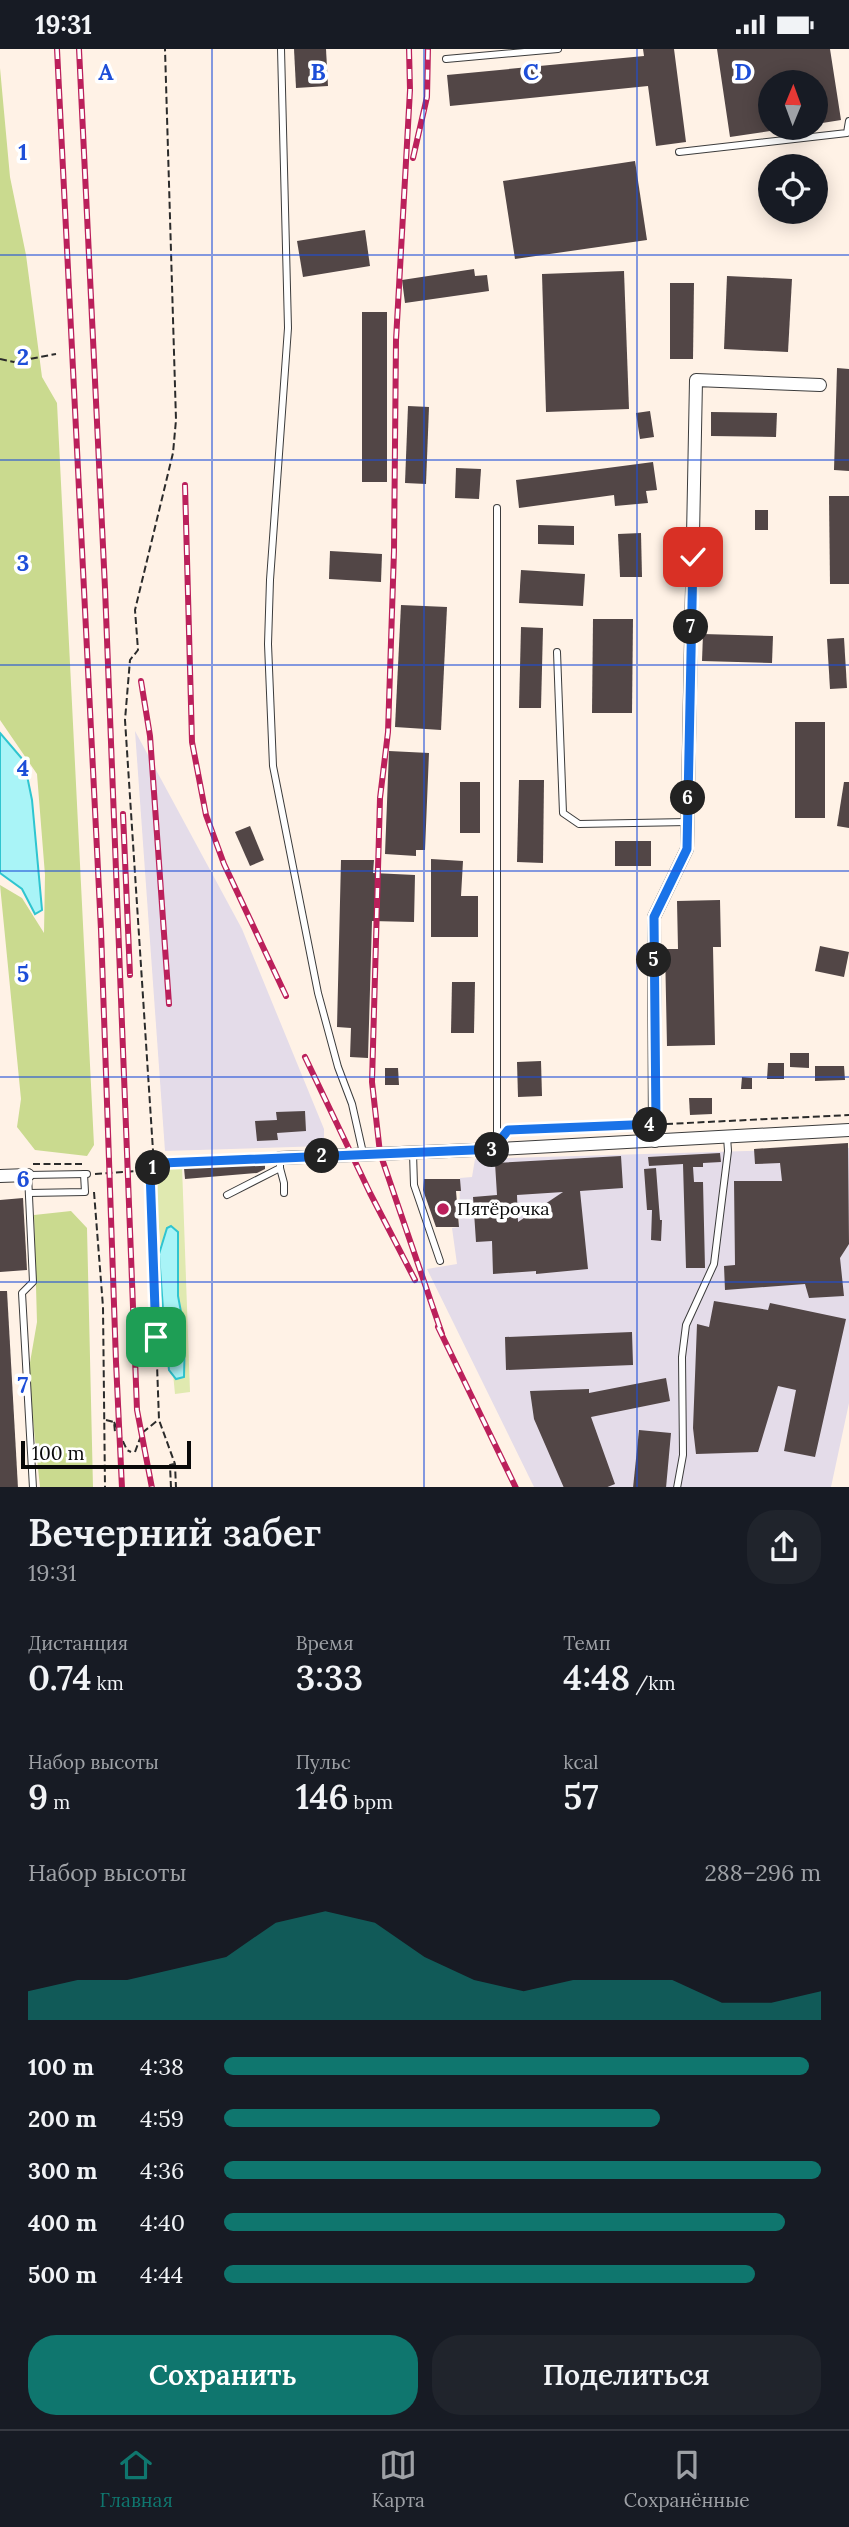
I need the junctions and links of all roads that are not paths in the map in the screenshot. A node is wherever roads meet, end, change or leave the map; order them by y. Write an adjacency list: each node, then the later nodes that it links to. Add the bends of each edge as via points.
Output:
1 (281, 49): 14 (lane, via 288,328 270,580 273,766 318,993)
2 (558, 49): 3 (lane)
3 (446, 59)
4 (849, 121): 5 (lane, via 847,133)
5 (680, 152)
6 (820, 385): 9 (street, via 696,380)
7 (497, 508): 13 (lane)
8 (557, 652): 9 (lane, via 563,813 579,824)
9 (688, 822): 12 (street, via 687,849 654,917)
10 (849, 1130): 11 (street)
11 (727, 1136): 12 (street); 24 (lane, via 715,1264 684,1336 683,1455)
12 (655, 1141): 13 (street)
13 (497, 1147): 15 (street)
14 (363, 1153): 15 (street); 16 (street)
15 (413, 1153): 22 (lane, via 414,1185)
16 (280, 1163): 20 (lane); 21 (lane)
17 (28, 1170): 18 (street); 19 (lane); 19 (lane, via 85,1174 85,1192)
18 (0, 1176)
19 (29, 1193): 23 (lane, via 33,1282 22,1293)
20 (284, 1193)
21 (227, 1195)
22 (440, 1261)
23 (33, 1487)
24 (677, 1487)

